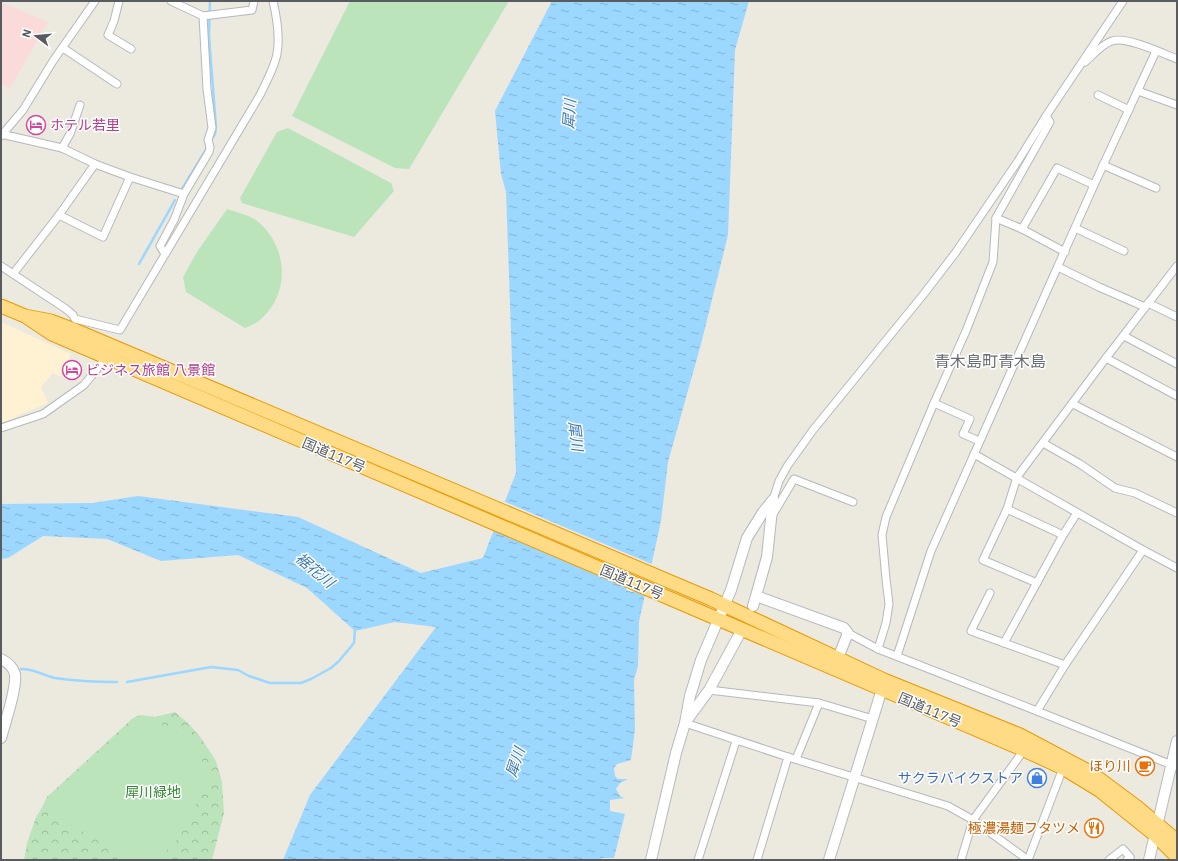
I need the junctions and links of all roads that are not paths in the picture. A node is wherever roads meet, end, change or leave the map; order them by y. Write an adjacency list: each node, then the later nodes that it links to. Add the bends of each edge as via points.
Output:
1 (95, 1): 8 (street)
2 (119, 1): 9 (street, via 108,34)
3 (171, 1): 7 (street)
4 (254, 1): 7 (street, via 252,10)
5 (273, 1): 34 (street, via 278,34 277,54 272,71)
6 (1123, 1): 12 (street)
7 (207, 16): 27 (street, via 207,89 212,128 208,140 210,147)
8 (63, 48): 13 (street); 20 (street, via 23,110)
9 (131, 49)
10 (1156, 51): 11 (street); 12 (street, via 1130,42 1113,40 1104,44); 14 (street)
11 (1177, 59)
12 (1078, 68): 19 (street)
13 (117, 84)
14 (1138, 91): 17 (street); 18 (street)
15 (1098, 95): 18 (street)
16 (80, 105): 21 (street)
17 (1177, 105)
18 (1129, 110): 23 (street)
19 (1046, 116): 29 (street, via 1050,122); 56 (street, via 956,252 813,430 788,465)
20 (2, 135): 21 (street)
21 (62, 148): 22 (street)
22 (95, 164): 24 (street); 28 (street)
23 (1103, 165): 25 (street); 26 (street)
24 (130, 177): 27 (street); 28 (street, via 103,237)
25 (1094, 185): 30 (street); 31 (street, via 1057,168)
26 (1156, 188)
27 (184, 194): 34 (street, via 160,246)
28 (59, 216): 38 (street)
29 (996, 218): 31 (street); 48 (street, via 993,262)
30 (1075, 228): 32 (street); 33 (street)
31 (1022, 229): 33 (street)
32 (1124, 251)
33 (1065, 252): 36 (street)
34 (165, 254): 42 (street, via 120,330)
35 (1, 266): 38 (street)
36 (1058, 267): 39 (street, via 1099,288); 51 (street)
37 (1176, 269): 39 (street)
38 (14, 274): 42 (street, via 73,315)
39 (1146, 305): 41 (street); 43 (street)
40 (1, 306): 42 (highway, 国道117号, via 25,316 51,321)
41 (1177, 317)
42 (71, 329): 44 (highway, 国道117号)
43 (1124, 336): 45 (street); 46 (street)
44 (111, 357): 50 (street, via 84,385 43,414); 67 (highway, 国道117号); 68 (highway, 国道117号)
45 (1106, 358): 47 (street); 49 (street)
46 (1177, 364)
47 (1177, 396)
48 (934, 403): 51 (street, via 970,419 963,434); 72 (street, via 886,517 882,535 889,604)
49 (1073, 404): 52 (street); 54 (street)
50 (1, 428)
51 (979, 441): 53 (street)
52 (1043, 443): 55 (street); 60 (street, via 1115,488 1135,493)
53 (974, 454): 55 (street); 73 (street, via 931,551)
54 (1177, 457)
55 (1017, 477): 58 (street); 59 (street)
56 (773, 500): 61 (street); 67 (street, via 747,538)
57 (853, 502): 61 (street, via 794,479)
58 (1007, 509): 62 (street); 65 (street, via 983,560)
59 (1077, 513): 62 (street); 63 (street)
60 (1177, 513)
61 (770, 520): 69 (street, via 767,557 755,601 844,628)
62 (1063, 535): 65 (street)
63 (1143, 550): 64 (street); 76 (street)
64 (1177, 568)
65 (1037, 583): 71 (street)
66 (990, 594): 71 (street, via 971,631)
67 (724, 605): 68 (street); 74 (highway, 国道117号)
68 (712, 616): 77 (highway, 国道117号); 82 (street)
69 (848, 633): 72 (street); 74 (street)
70 (739, 635): 78 (street)
71 (1004, 643): 76 (street)
72 (878, 649): 73 (street)
73 (896, 656): 80 (street)
74 (838, 658): 92 (highway, 国道117号, via 884,680 1020,734 1048,749 1090,772 1137,807)
75 (1, 659): 83 (street, via 9,664 15,673 15,684)
76 (1065, 665): 80 (street)
77 (882, 689): 81 (street); 86 (highway, 国道117号)
78 (709, 690): 79 (street); 82 (street)
79 (819, 703): 81 (street); 87 (street)
80 (1037, 711): 88 (street)
81 (873, 719): 90 (street)
82 (685, 723): 84 (street); 95 (street)
83 (1, 738)
84 (736, 741): 87 (street); 96 (street)
85 (1177, 741): 88 (street)
86 (1024, 750): 89 (highway, 国道117号); 91 (street)
87 (792, 758): 90 (street); 97 (street)
88 (1174, 766): 92 (street)
89 (1063, 768): 92 (highway, 国道117号); 100 (street)
90 (854, 777): 91 (street, via 948,806); 98 (street)
91 (973, 820): 99 (street); 100 (street)
92 (1156, 830): 93 (highway, 国道117号); 94 (highway, 国道117号); 103 (street)
93 (1177, 841)
94 (1177, 857)
95 (651, 860)
96 (698, 860)
97 (757, 860)
98 (829, 860)
99 (961, 860)
100 (1028, 860)
101 (1109, 860): 102 (street, via 1123,849 1130,857)
102 (1127, 860)
103 (1149, 860)

